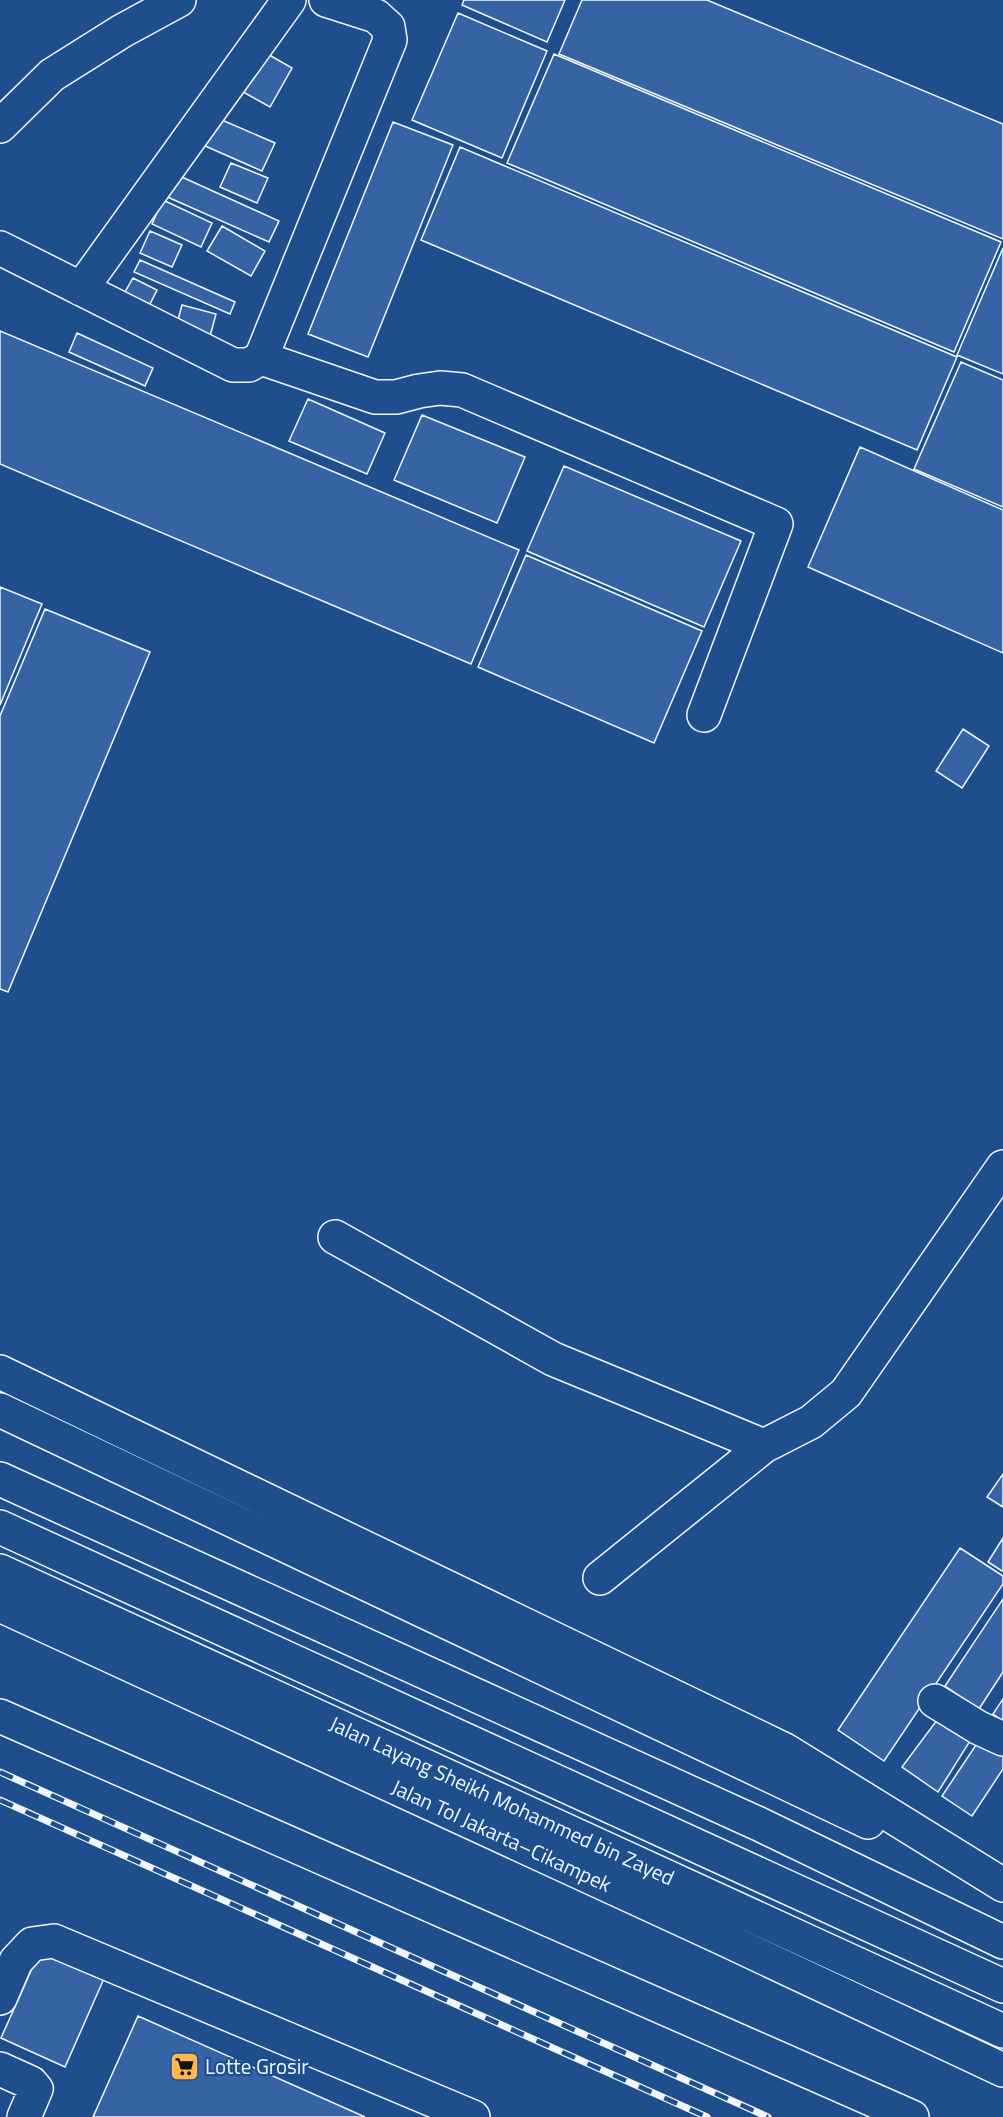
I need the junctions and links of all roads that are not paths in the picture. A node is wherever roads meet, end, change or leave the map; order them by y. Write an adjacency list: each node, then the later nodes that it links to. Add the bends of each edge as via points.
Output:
1 (179, 0): 4 (main road, via 52,75)
2 (289, 0): 6 (main road)
3 (326, 0): 7 (main road, via 376,16 388,27 390,40)
4 (0, 126)
5 (0, 248): 6 (main road)
6 (81, 289): 7 (main road, via 233,365 249,365)
7 (261, 358): 8 (main road, via 375,397 440,388 462,390 776,524)
8 (704, 715)
9 (1003, 1167): 13 (main road, via 846,1393 811,1422)
10 (335, 1237): 13 (main road, via 553,1359)
11 (0, 1372): 22 (main road, via 785,1750)
12 (0, 1410): 22 (main road)
13 (764, 1446): 17 (main road)
14 (0, 1479): 23 (main road, via 759,1824)
15 (0, 1527): 24 (main road, Jalan Layang Sheikh Mohammed bin Zayed)
16 (0, 1571): 26 (main road, Jalan Layang Sheikh Mohammed bin Zayed)
17 (600, 1578)
18 (0, 1605): 28 (main road, Jalan Tol Jakarta–Cikampek)
19 (936, 1701): 21 (main road)
20 (0, 1716): 31 (main road)
21 (1003, 1739)
22 (1003, 1886)
23 (1003, 1942)
24 (1003, 1986)
25 (0, 1998): 30 (main road, via 16,1961 32,1944 54,1941)
26 (1003, 2031)
27 (0, 2069): 29 (main road, via 32,2083 36,2089)
28 (1003, 2070)
29 (24, 2117)
30 (473, 2117)
31 (912, 2117)

